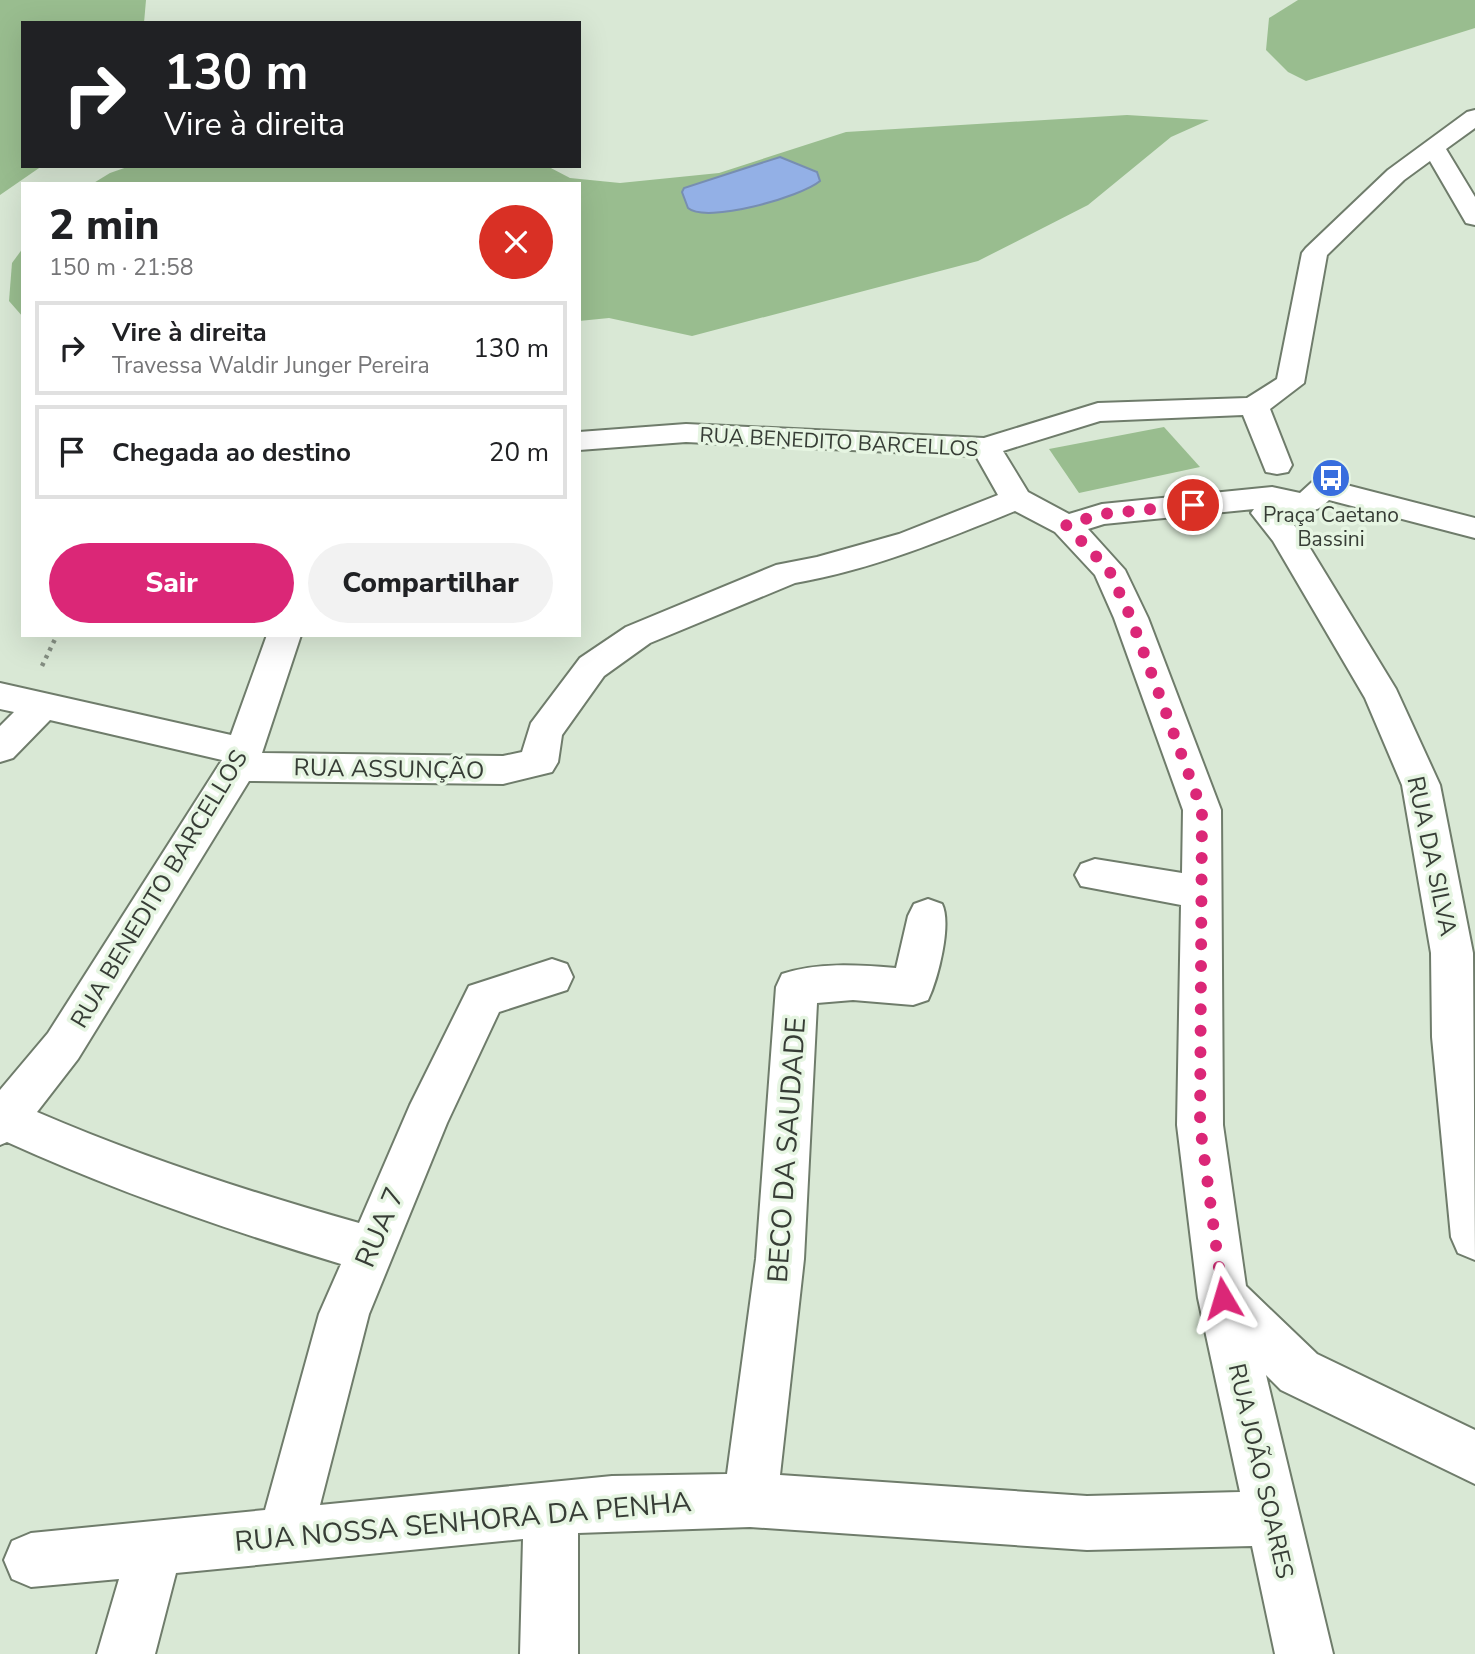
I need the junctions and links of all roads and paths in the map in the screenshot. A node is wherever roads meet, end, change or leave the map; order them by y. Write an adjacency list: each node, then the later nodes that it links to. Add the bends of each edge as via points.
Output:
1 (1475, 117): 2 (street)
2 (1433, 147): 3 (street); 4 (street, via 1396,174 1315,253 1290,383)
3 (1475, 218)
4 (1254, 406): 6 (street, via 1098,412); 7 (street)
5 (581, 441): 6 (street, RUA BENEDITO BARCELLOS, via 686,433)
6 (986, 447): 9 (street, RUA BENEDITO BARCELLOS)
7 (1276, 465): 8 (street, via 1312,473); 10 (street, via 1257,479)
8 (1323, 489): 10 (street, via 1307,504); 12 (street)
9 (1016, 499): 11 (street); 17 (street, RUA ASSUNÇÃO, via 910,541 788,573 638,635 592,667 544,732 539,762 503,770)
10 (1274, 503): 11 (street, via 1214,529); 23 (street, RUA DA SILVA, via 1286,535 1383,698 1421,785 1452,953 1454,1037)
11 (1084, 520): 19 (street, RUA JOÃO SOARES, via 1131,618 1202,810)
12 (1475, 528)
13 (283, 637): 17 (street, RUA BENEDITO BARCELLOS)
14 (0, 696): 15 (street, RUA ASSUNÇÃO)
15 (44, 705): 16 (street); 17 (street, RUA ASSUNÇÃO)
16 (0, 748)
17 (241, 760): 22 (street, RUA BENEDITO BARCELLOS, via 63,1046)
18 (1096, 875): 19 (street)
19 (1201, 892): 25 (street, RUA JOÃO SOARES, via 1200,1125)
20 (928, 916): 27 (street, BECO DA SAUDADE, via 914,987 853,982 797,987 780,1259)
21 (551, 977): 24 (street, RUA 7, via 484,999)
22 (2, 1121): 24 (street, via 101,1163 238,1211)
23 (1475, 1237)
24 (369, 1249): 30 (street, RUA 7, via 344,1314)
25 (1223, 1298): 26 (street, via 1299,1371); 29 (street, RUA JOÃO SOARES)
26 (1475, 1458)
27 (751, 1500): 28 (street, RUA NOSSA SENHORA DA PENHA); 29 (street, RUA NOSSA SENHORA DA PENHA, via 1087,1523)
28 (551, 1508): 30 (street, RUA NOSSA SENHORA DA PENHA); 34 (street)
29 (1272, 1518): 35 (street, RUA JOÃO SOARES)
30 (285, 1534): 31 (street, RUA NOSSA SENHORA DA PENHA)
31 (156, 1547): 32 (street, RUA NOSSA SENHORA DA PENHA); 33 (street)
32 (32, 1560)
33 (126, 1654)
34 (549, 1654)
35 (1304, 1654)

